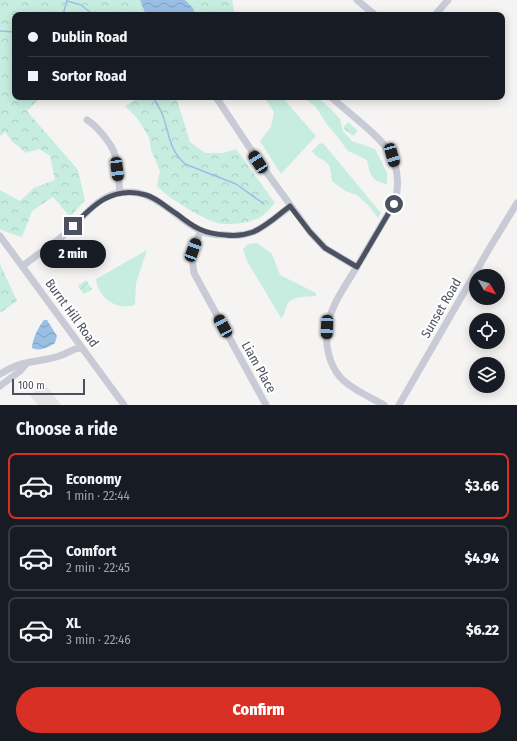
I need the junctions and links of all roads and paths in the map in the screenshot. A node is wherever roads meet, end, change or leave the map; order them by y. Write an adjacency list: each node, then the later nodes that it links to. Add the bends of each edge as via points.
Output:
1 (358, 0): 3 (street)
2 (448, 0): 4 (street)
3 (372, 12)
4 (438, 12)
5 (218, 100): 10 (street)
6 (334, 100): 14 (street, via 378,138 392,155 395,168 397,194 394,204)
7 (87, 120): 8 (street, via 94,125 115,155)
8 (120, 193): 11 (street, via 147,195); 13 (street, via 100,201 65,234)
9 (517, 203): 24 (street, Sunset Road)
10 (290, 206): 11 (street, via 252,232 233,236); 14 (street, via 325,248)
11 (201, 231): 22 (street, Liam Place, via 193,250 194,273)
12 (0, 236): 13 (street, Burnt Hill Road)
13 (22, 266): 15 (street, Burnt Hill Road)
14 (357, 267): 23 (street, via 333,309 327,327 327,346 330,359 339,375)
15 (77, 341): 16 (street, Burnt Hill Road); 17 (street)
16 (82, 348): 17 (street); 21 (street, Burnt Hill Road)
17 (58, 356): 18 (street)
18 (27, 363): 19 (street, via 14,366); 20 (street)
19 (0, 374)
20 (0, 386)
21 (124, 405)
22 (266, 405)
23 (384, 405)
24 (399, 405)

